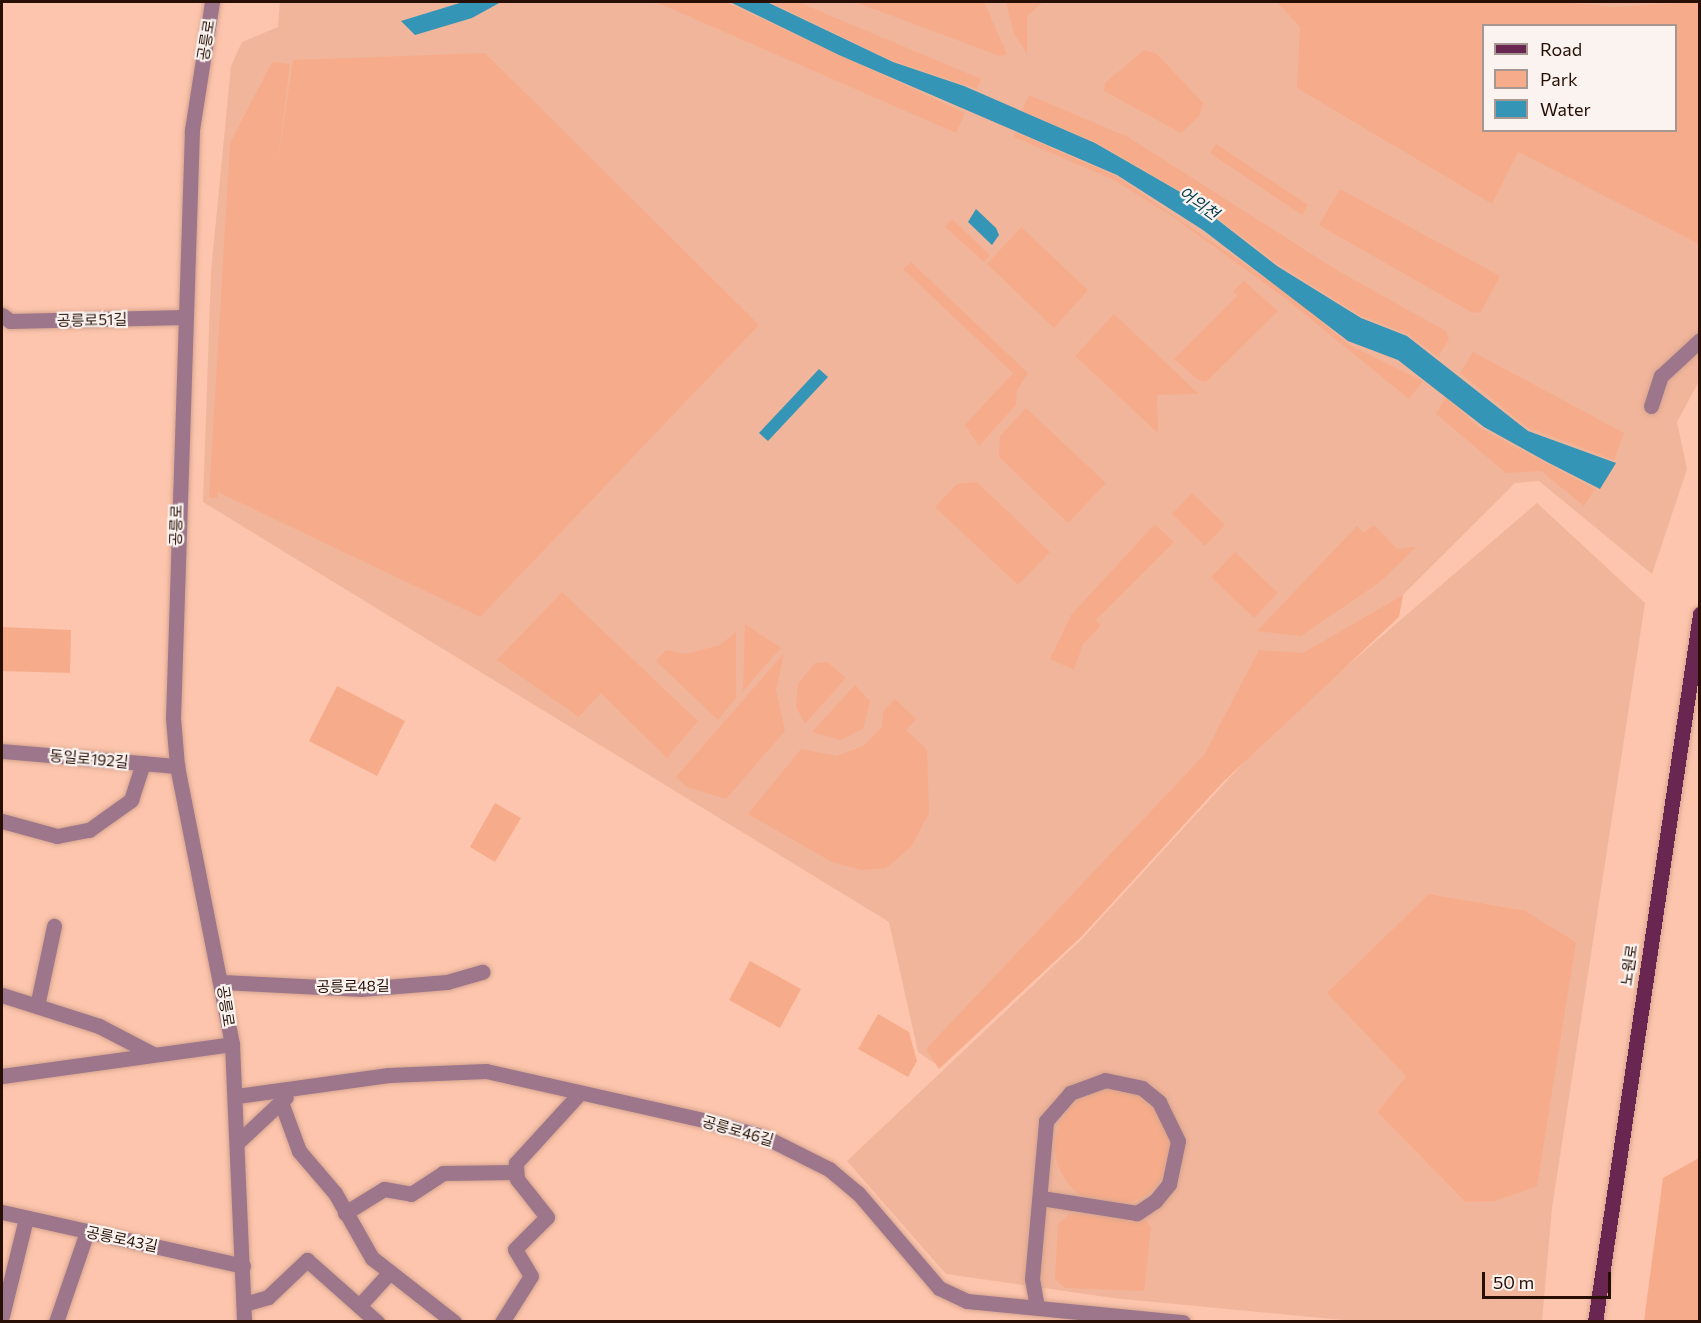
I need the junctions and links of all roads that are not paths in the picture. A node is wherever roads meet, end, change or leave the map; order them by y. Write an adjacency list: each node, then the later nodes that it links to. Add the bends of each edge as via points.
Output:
1 (212, 2): 3 (street, 공릉로, via 192,130)
2 (2, 315): 3 (street, 공릉로51길, via 10,321)
3 (184, 318): 9 (street, 공릉로, via 176,521)
4 (1700, 340): 5 (street, via 1661,376)
5 (1651, 406)
6 (1700, 614): 42 (main road, 노원로)
7 (2, 751): 8 (street, 동일로192길)
8 (143, 763): 9 (street, 동일로192길); 10 (street, via 131,800 89,830 57,836)
9 (177, 766): 13 (street, 공릉로)
10 (2, 821)
11 (54, 926): 15 (street)
12 (483, 972): 13 (street, 공릉로48길, via 447,982 361,989)
13 (222, 982): 16 (street, 공릉로)
14 (2, 995): 15 (street)
15 (37, 1006): 17 (street, via 99,1026)
16 (232, 1044): 17 (street, 공릉로); 21 (street, 공릉로)
17 (153, 1054): 18 (street, 공릉로)
18 (2, 1076)
19 (302, 1087): 20 (street, 공릉로46길, via 389,1075 486,1071); 21 (street, 공릉로46길); 22 (street)
20 (579, 1094): 24 (street, via 517,1160); 34 (street, 공릉로46길, via 712,1122 798,1152 858,1193 939,1288 996,1308)
21 (237, 1096): 23 (street, 공릉로)
22 (281, 1101): 23 (street); 27 (street, via 299,1151)
23 (239, 1141): 30 (street, 공릉로)
24 (515, 1172): 27 (street, via 443,1173 411,1194 384,1189); 40 (street, via 547,1217 516,1248 531,1276)
25 (1041, 1198): 25 (street, via 1137,1213 1155,1201 1169,1184 1178,1152 1172,1119 1160,1101 1124,1082 1087,1084 1070,1093 1051,1113 1041,1139); 34 (street, via 1032,1279)
26 (2, 1212): 28 (street, 공릉로43길)
27 (345, 1213): 31 (street, via 372,1258)
28 (26, 1218): 29 (street, 공릉로43길); 35 (street)
29 (87, 1232): 30 (street, 공릉로43길); 36 (street)
30 (243, 1266): 32 (street, 공릉로)
31 (389, 1273): 33 (street); 39 (street)
32 (244, 1304): 33 (street, via 268,1297 307,1260); 37 (street, 공릉로)
33 (359, 1305): 38 (street)
34 (1037, 1307): 41 (street, 공릉로46길)
35 (2, 1316)
36 (56, 1322)
37 (244, 1322)
38 (377, 1322)
39 (454, 1322)
40 (502, 1322)
41 (1183, 1322)
42 (1595, 1322)

